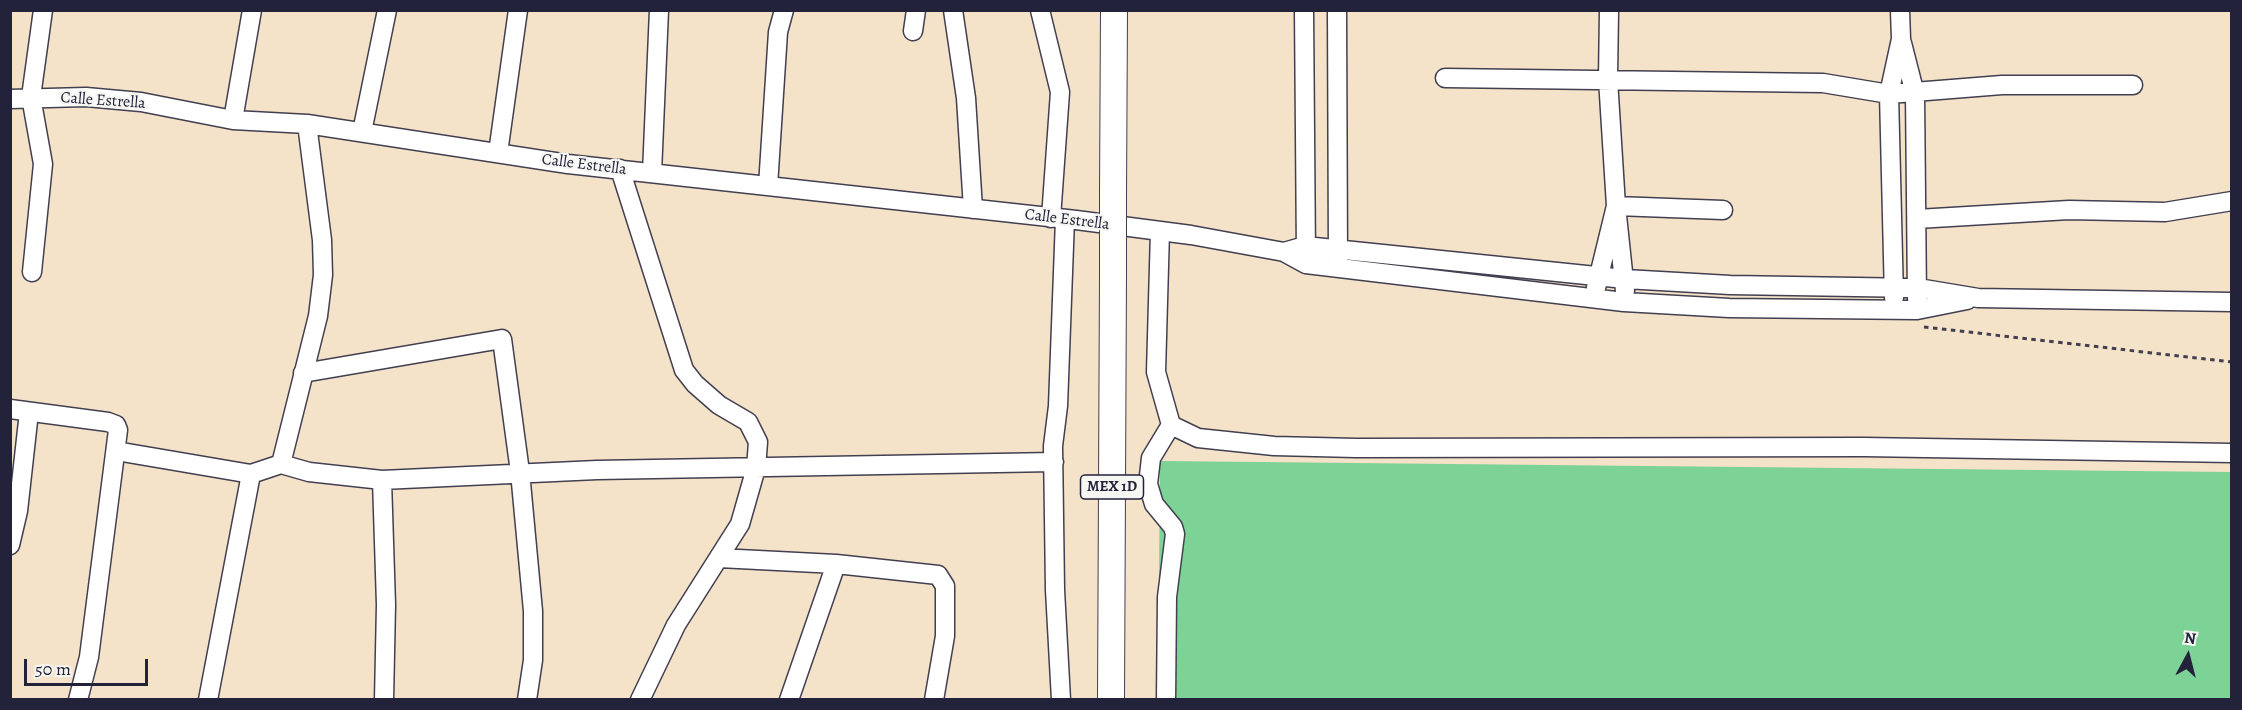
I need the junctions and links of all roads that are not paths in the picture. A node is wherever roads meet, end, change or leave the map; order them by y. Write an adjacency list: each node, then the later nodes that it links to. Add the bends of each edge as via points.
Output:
1 (43, 10): 22 (street)
2 (252, 10): 23 (street)
3 (387, 10): 25 (street)
4 (518, 10): 26 (street)
5 (659, 10): 28 (street)
6 (784, 10): 29 (street, via 778,33)
7 (916, 10): 15 (street)
8 (953, 10): 32 (street, via 966,98)
9 (1040, 10): 34 (street, via 1060,92)
10 (1114, 10): 78 (highway, MEX 1D, bridge)
11 (1304, 10): 37 (street)
12 (1337, 10): 38 (street)
13 (1609, 10): 18 (street)
14 (1900, 10): 16 (street)
15 (913, 31)
16 (1901, 39): 20 (street); 21 (street)
17 (1445, 78): 18 (street)
18 (1608, 79): 20 (street, via 1823,83); 31 (street)
19 (2133, 85): 21 (street, via 2002,85)
20 (1889, 94): 21 (street); 46 (street)
21 (1915, 94): 35 (street)
22 (17, 97): 23 (street, Calle Estrella, via 141,102); 42 (street, via 43,164)
23 (233, 120): 24 (street, Calle Estrella)
24 (307, 124): 25 (street, Calle Estrella); 55 (street, via 323,275 318,316)
25 (362, 132): 26 (street, Calle Estrella)
26 (498, 153): 27 (street, Calle Estrella)
27 (620, 169): 28 (street, Calle Estrella); 63 (street, via 681,363 695,384 719,405 748,422 758,442)
28 (652, 173): 29 (street, Calle Estrella)
29 (768, 186): 32 (street, Calle Estrella)
30 (2232, 201): 35 (street, via 2165,212 2069,210)
31 (1616, 206): 33 (street); 43 (street); 44 (street)
32 (973, 209): 34 (street, Calle Estrella)
33 (1723, 210)
34 (1058, 218): 36 (street, Calle Estrella); 61 (street)
35 (1917, 219): 47 (street)
36 (1160, 231): 39 (street, Calle Estrella); 58 (street, via 1156,372)
37 (1305, 246): 38 (street); 39 (street); 40 (street)
38 (1338, 249): 41 (street); 43 (street)
39 (1284, 252): 40 (street)
40 (1306, 264): 41 (street)
41 (1337, 268): 49 (street)
42 (32, 272)
43 (1597, 277): 44 (street); 49 (street)
44 (1625, 279): 45 (street); 50 (street)
45 (1730, 285): 46 (street); 52 (street)
46 (1894, 287): 47 (street); 53 (street)
47 (1918, 288): 48 (street); 54 (street)
48 (1978, 298): 51 (street); 54 (street)
49 (1595, 299): 50 (street)
50 (1624, 302): 52 (street)
51 (2232, 302)
52 (1729, 308): 53 (street)
53 (1894, 309): 54 (street)
54 (1917, 318)
55 (303, 373): 62 (street); 64 (street, via 501,339)
56 (10, 409): 57 (street)
57 (29, 412): 59 (street, via 116,425); 67 (street, via 18,511)
58 (1171, 425): 60 (street, via 1198,438 1274,446 1864,447); 79 (street, via 1151,458 1148,484 1154,504 1175,534 1167,597)
59 (116, 451): 65 (street); 70 (street, via 89,657)
60 (2232, 453)
61 (1054, 462): 63 (street); 77 (street)
62 (281, 464): 65 (street); 66 (street, via 309,472)
63 (756, 468): 64 (street); 68 (street, via 740,524)
64 (520, 472): 66 (street); 73 (street, via 533,610 533,660)
65 (251, 474): 71 (street)
66 (382, 480): 72 (street)
67 (10, 545)
68 (719, 558): 69 (street); 74 (street, via 676,625)
69 (836, 564): 75 (street); 76 (street, via 938,575 945,586 945,636)
70 (78, 699)
71 (208, 699)
72 (384, 699)
73 (526, 699)
74 (640, 699)
75 (789, 699)
76 (934, 699)
77 (1061, 699)
78 (1111, 699)
79 (1166, 699)

